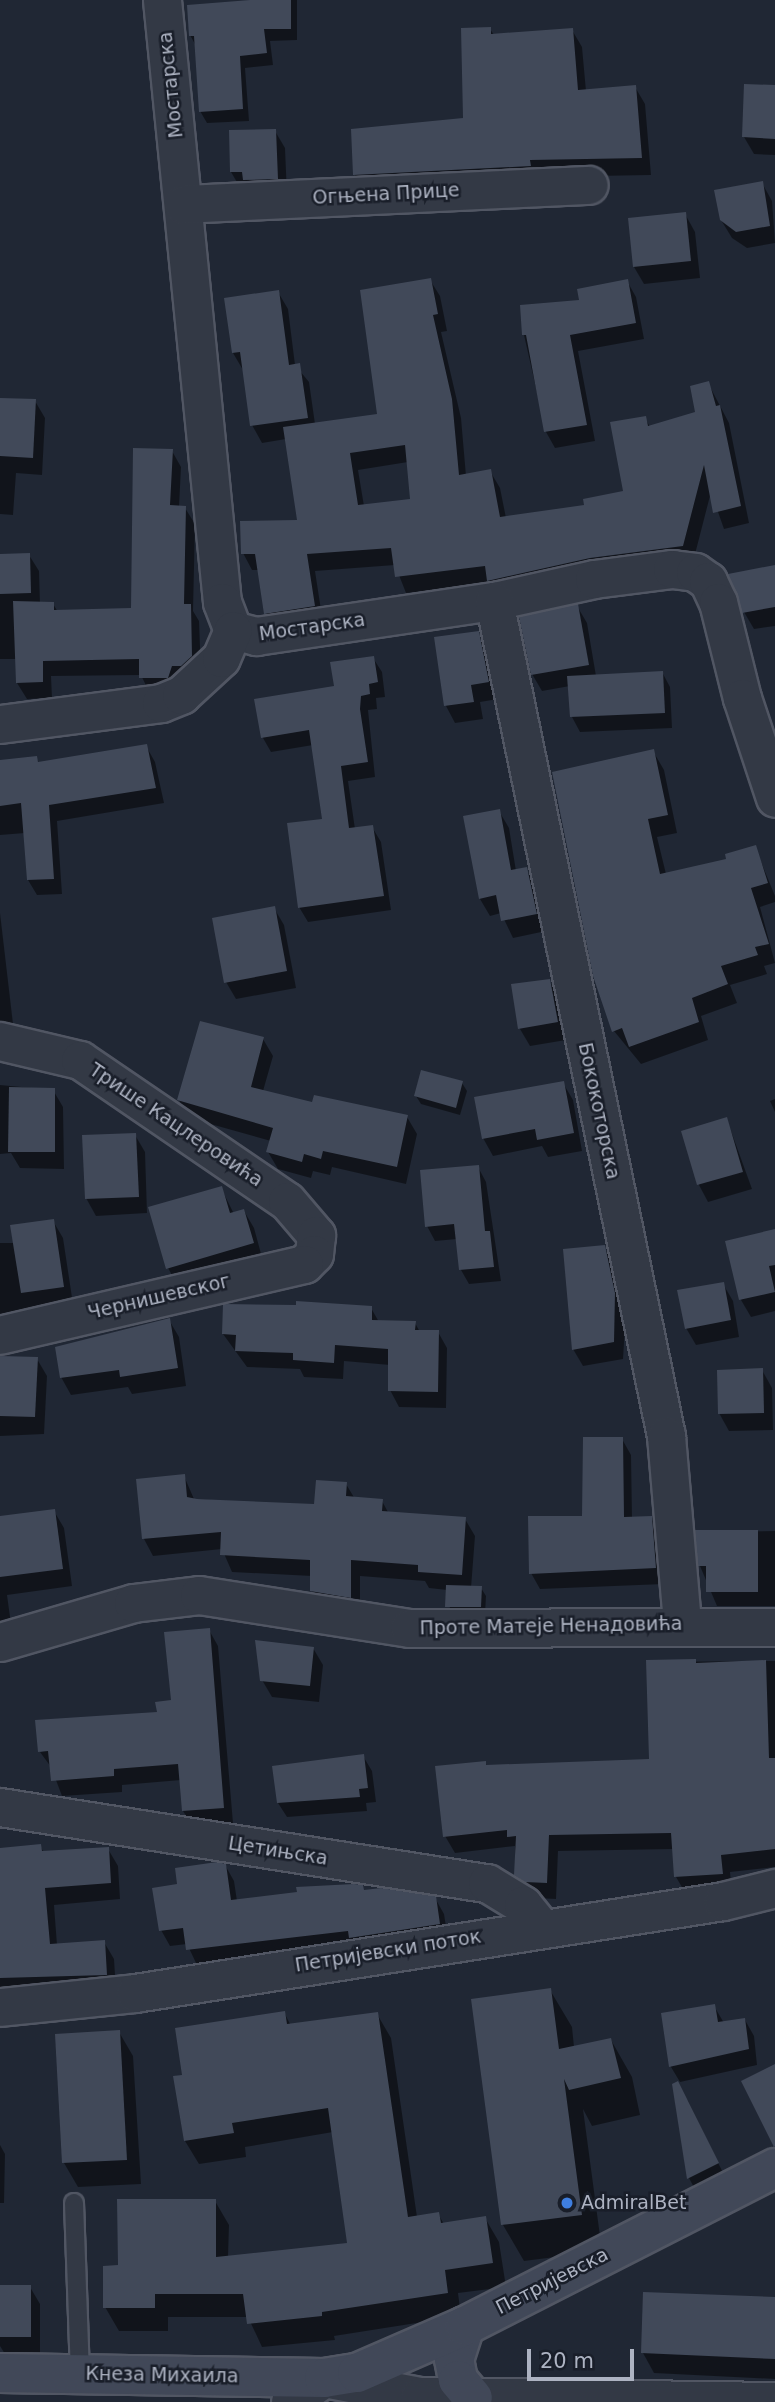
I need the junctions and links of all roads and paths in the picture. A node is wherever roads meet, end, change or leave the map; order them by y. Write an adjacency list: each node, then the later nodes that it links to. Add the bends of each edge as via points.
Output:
1 (162, 0): 3 (street, Мостарска)
2 (589, 185): 3 (street, Огњена Прице)
3 (183, 204): 5 (street, Мостарска, via 222,602)
4 (494, 601): 5 (street, Мостарска, via 256,636); 7 (street, Мостарска, via 594,579 672,569 695,572 708,581); 11 (street, Бококоторска, via 666,1436)
5 (233, 630): 6 (street, via 221,658 181,695 161,703)
6 (0, 724)
7 (775, 798)
8 (0, 1041): 9 (street, Трише Кацлеровића, via 80,1060 159,1110 287,1201 316,1235)
9 (314, 1254): 10 (street, Чернишевског, via 303,1264)
10 (0, 1335)
11 (682, 1624): 12 (street, Проте Матеје Ненадовића); 13 (street, Проте Матеје Ненадовића, via 409,1628 199,1595 133,1603)
12 (775, 1627)
13 (0, 1642)
14 (0, 1807): 16 (street, Цетињска, via 487,1883 523,1905)
15 (775, 1888): 16 (street, Петријевски поток, via 723,1901)
16 (540, 1926): 17 (street, Петријевски поток, via 135,1993)
17 (0, 2007)
18 (775, 2168): 20 (main road, Петријевска)
19 (74, 2203): 22 (lane)
20 (465, 2326): 23 (main road, Петријевска, via 379,2365); 25 (main road, via 454,2359 458,2380)
21 (0, 2372): 22 (main road, Кнеза Михаила)
22 (80, 2373): 24 (main road, Кнеза Михаила)
23 (324, 2378): 24 (main road, Кнеза Михаила); 25 (street, via 419,2396); 28 (street)
24 (186, 2388)
25 (473, 2398): 26 (street)
26 (720, 2401): 27 (street)
27 (775, 2401)
28 (290, 2402)

